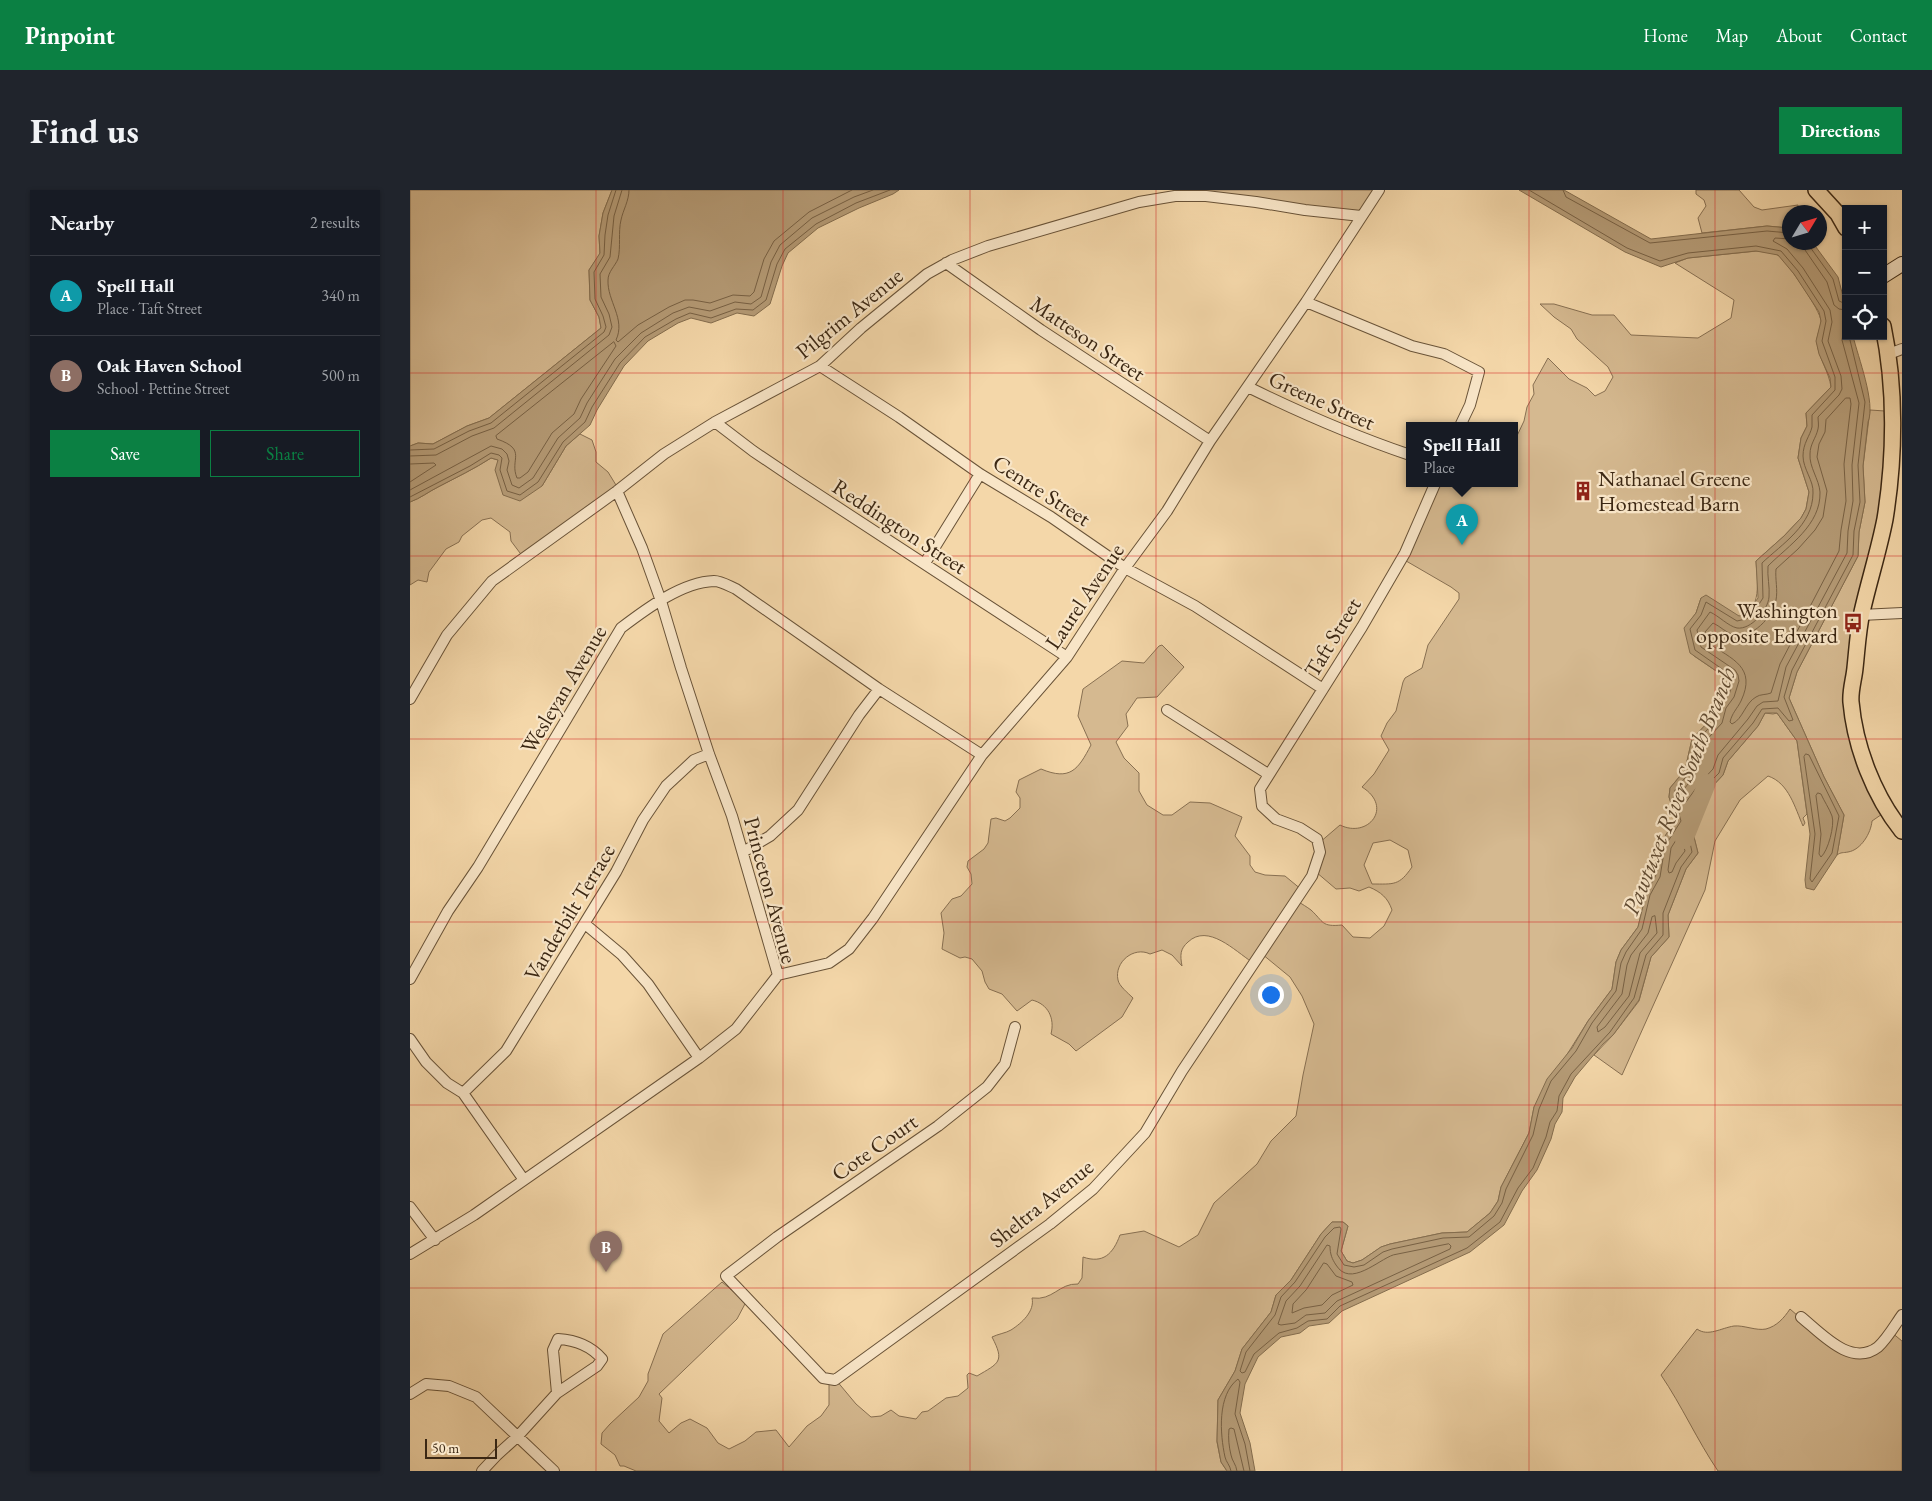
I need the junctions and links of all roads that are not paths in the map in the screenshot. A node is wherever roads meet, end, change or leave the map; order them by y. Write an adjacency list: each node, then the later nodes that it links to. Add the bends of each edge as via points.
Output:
1 (1379, 190): 3 (street, Laurel Avenue)
2 (1816, 190): 4 (main road)
3 (1361, 216): 5 (street, Pilgrim Avenue, via 1206,196 1176,196 1139,202 988,246); 8 (street, Laurel Avenue)
4 (1842, 221)
5 (946, 263): 11 (street, Pilgrim Avenue, via 927,274); 15 (street, Matteson Street)
6 (1902, 264): 7 (main road)
7 (1887, 273)
8 (1306, 302): 12 (street, Laurel Avenue); 14 (street, via 1412,346 1444,354 1479,372)
9 (1887, 334): 10 (main road)
10 (1896, 352): 24 (main road, via 1891,470 1884,521)
11 (820, 366): 13 (street, Pilgrim Avenue); 17 (street, Centre Street)
12 (1248, 388): 15 (street, Laurel Avenue); 16 (street, Greene Street, via 1306,416)
13 (715, 422): 19 (street, Pilgrim Avenue, via 664,454); 20 (street, Reddington Street, via 788,475)
14 (1462, 422)
15 (1210, 441): 21 (street, Laurel Avenue, via 1167,511)
16 (1406, 454)
17 (980, 474): 20 (street); 21 (street, Centre Street, via 1051,517)
18 (1434, 487): 27 (street, Taft Street, via 1404,553)
19 (617, 491): 22 (street, Princeton Avenue); 28 (street, Pilgrim Avenue, via 492,581 447,635)
20 (926, 563): 25 (street, Reddington Street)
21 (1125, 568): 25 (street, Laurel Avenue); 27 (street, Centre Street, via 1195,606)
22 (661, 601): 26 (street, Wesleyan Avenue, via 690,584 716,581 736,588); 30 (street, Princeton Avenue); 38 (street, Wesleyan Avenue, via 621,628)
23 (1902, 614): 24 (street)
24 (1861, 615): 33 (main road, via 1851,700 1858,744 1873,782)
25 (1067, 657): 31 (street, Laurel Avenue)
26 (879, 688): 31 (street, Wesleyan Avenue); 34 (street, via 798,810 770,836)
27 (1323, 688): 32 (street, Taft Street)
28 (410, 699)
29 (1167, 710): 32 (street)
30 (709, 754): 34 (street, Princeton Avenue); 36 (street, Vanderbilt Terrace, via 694,760 666,786 643,820)
31 (982, 755): 37 (street, Laurel Avenue, via 903,875 849,949 829,963)
32 (1268, 774): 35 (street, Taft Street, via 1260,788 1262,806 1276,819 1300,828 1316,839)
33 (1902, 831)
34 (742, 852): 37 (street, Princeton Avenue)
35 (1320, 852): 47 (street, Sheltra Avenue, via 1312,876 1139,1140 1093,1189 1050,1224 835,1380 822,1378)
36 (585, 924): 41 (street, via 622,955 648,984); 42 (street, Vanderbilt Terrace, via 506,1052)
37 (778, 975): 41 (street, Princeton Avenue, via 736,1029)
38 (410, 979)
39 (1014, 1027): 47 (street, Cote Court, via 1005,1064 987,1087 938,1126 776,1237)
40 (410, 1039): 42 (street, via 426,1062 447,1083)
41 (699, 1058): 43 (street, Princeton Avenue)
42 (463, 1092): 43 (street)
43 (524, 1180): 45 (street, Princeton Avenue)
44 (410, 1207): 45 (street)
45 (435, 1240): 46 (street, Princeton Avenue)
46 (410, 1254)
47 (726, 1276)
48 (1902, 1315): 49 (street, via 1879,1346 1854,1354 1837,1346)
49 (1802, 1317)
50 (557, 1392): 50 (street, via 553,1350 558,1339 594,1350 602,1359 597,1366); 52 (street)
51 (410, 1394): 52 (street, via 426,1384 449,1386 476,1397)
52 (518, 1436): 53 (street); 54 (street)
53 (482, 1471)
54 (554, 1471)

